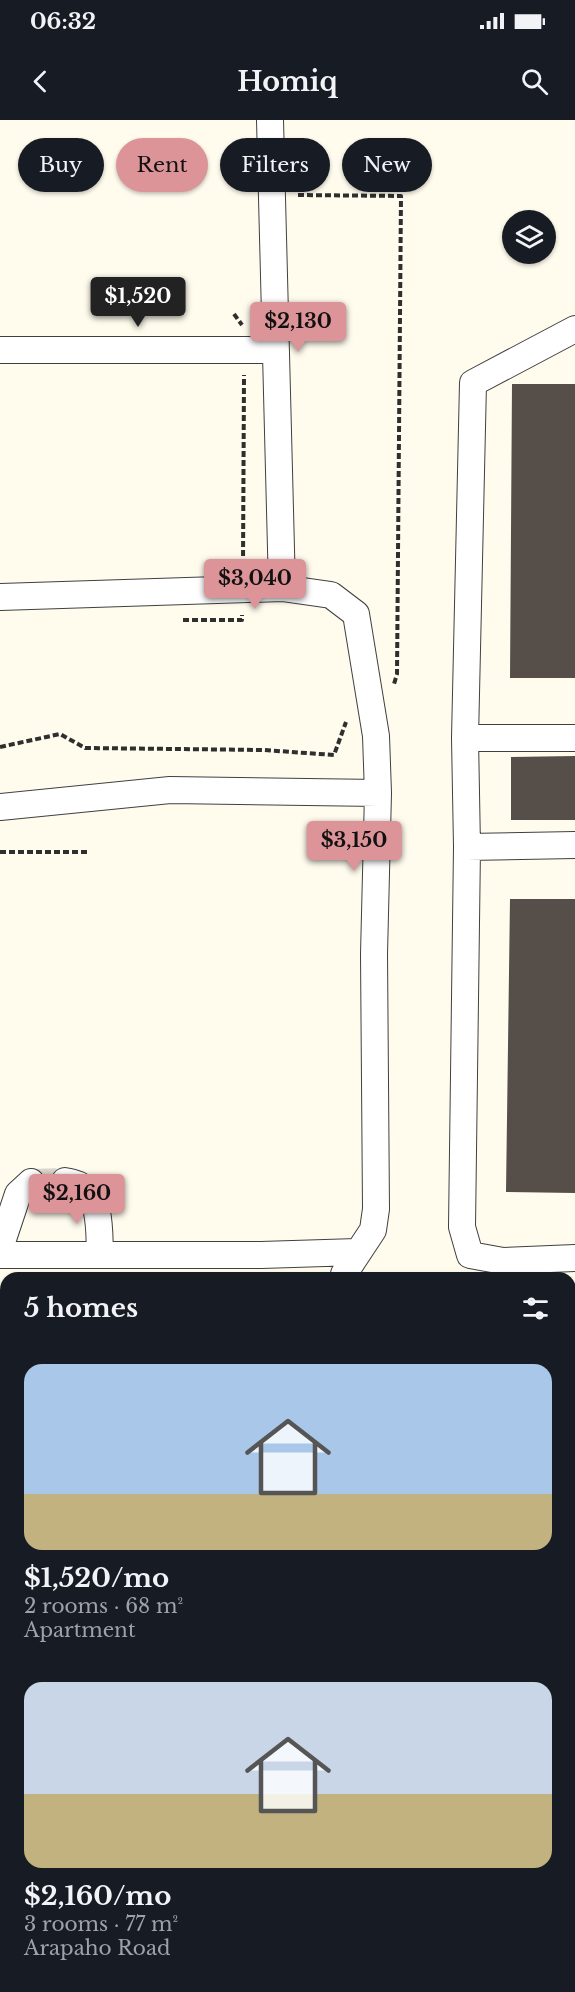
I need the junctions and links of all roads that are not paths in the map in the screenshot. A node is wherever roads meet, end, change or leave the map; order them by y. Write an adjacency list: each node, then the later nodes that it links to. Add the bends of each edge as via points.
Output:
1 (270, 120): 4 (street)
2 (575, 329): 7 (street, via 472,383)
3 (0, 350): 4 (street)
4 (276, 350): 5 (street)
5 (282, 588): 6 (street); 9 (street, via 331,595 356,614 376,736)
6 (0, 597)
7 (465, 738): 8 (street); 12 (street)
8 (575, 738)
9 (378, 793): 10 (street, via 170,790); 16 (street, via 374,954 376,1209 373,1230)
10 (0, 807)
11 (575, 845): 12 (street)
12 (467, 847): 20 (street, via 462,1227 470,1255)
13 (65, 1181): 18 (street, via 78,1184 89,1193 98,1217)
14 (31, 1182): 15 (street, via 18,1194)
15 (0, 1248)
16 (357, 1252): 18 (street); 21 (street)
17 (0, 1255): 18 (street)
18 (100, 1255)
19 (575, 1258): 20 (street)
20 (503, 1270)
21 (345, 1272)

